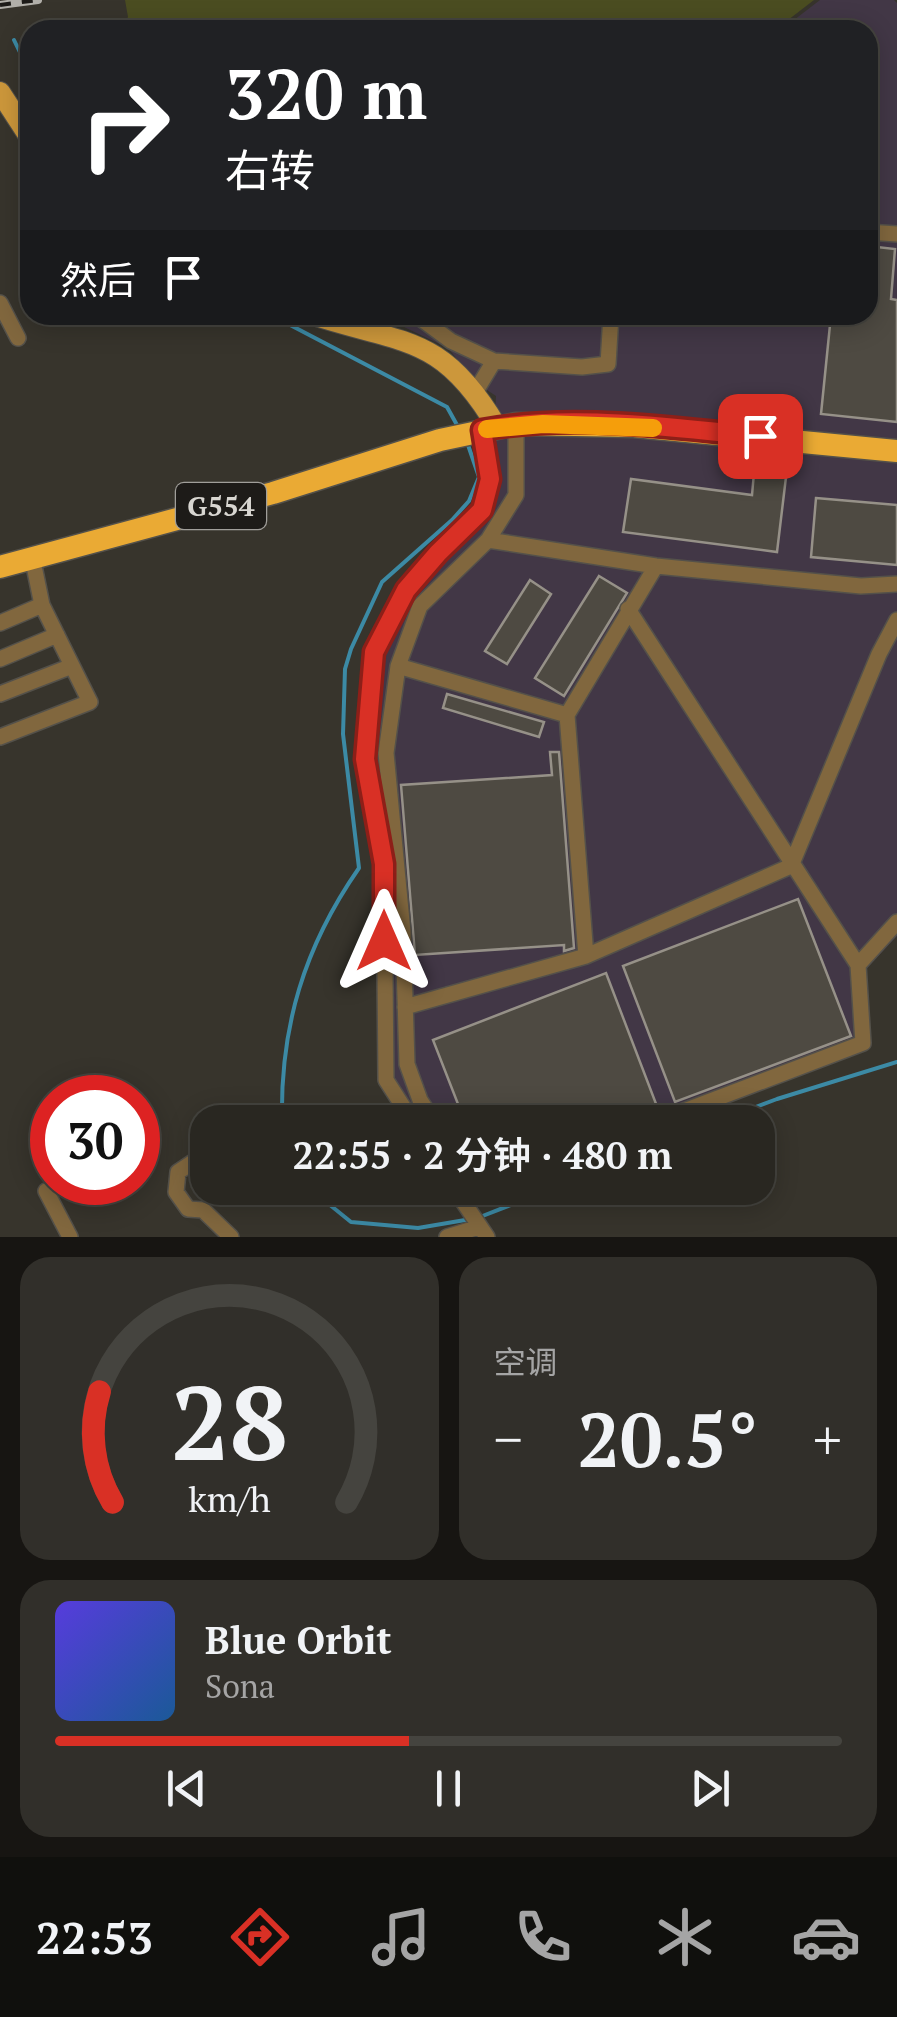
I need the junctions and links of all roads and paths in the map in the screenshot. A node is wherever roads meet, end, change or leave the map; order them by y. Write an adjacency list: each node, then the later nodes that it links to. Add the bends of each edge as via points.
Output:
1 (0, 92): 2 (main road)
2 (20, 123)
3 (0, 302): 7 (street)
4 (348, 325): 9 (main road, via 420,346)
5 (429, 325): 8 (street)
6 (610, 325): 8 (street, via 608,364)
7 (18, 338)
8 (494, 361): 9 (street)
9 (474, 394): 10 (main road)
10 (491, 428): 11 (highway, G554, via 653,428); 12 (street, via 516,496); 13 (highway, G554); 36 (street, via 482,510 406,590 374,652 370,678 365,759 384,864 386,1080)
11 (897, 451)
12 (488, 540): 15 (street); 27 (street, via 420,606)
13 (35, 561): 14 (highway, G554); 16 (street); 18 (street)
14 (0, 566)
15 (656, 566): 17 (street); 19 (street)
16 (0, 576)
17 (897, 584)
18 (42, 605): 21 (street); 22 (street)
19 (628, 609): 29 (street); 31 (street)
20 (897, 620): 23 (street)
21 (0, 623)
22 (57, 635): 24 (street); 26 (street)
23 (880, 654): 25 (street); 31 (street)
24 (0, 659)
25 (897, 660)
26 (72, 666): 28 (street); 30 (street, via 90,702)
27 (398, 666): 29 (street); 35 (street, via 386,753)
28 (0, 694)
29 (567, 716): 33 (street)
30 (0, 737)
31 (792, 866): 33 (street); 34 (street)
32 (897, 922): 34 (street)
33 (586, 956): 35 (street)
34 (858, 965): 38 (street, via 863,1043)
35 (405, 1007): 37 (street, via 407,1064)
36 (402, 1105)
37 (423, 1105)
38 (700, 1105)
39 (190, 1164): 43 (street, via 178,1172 176,1192 188,1209 203,1210)
40 (53, 1205): 42 (street)
41 (476, 1222): 44 (street)
42 (70, 1237)
43 (232, 1237)
44 (447, 1237)

